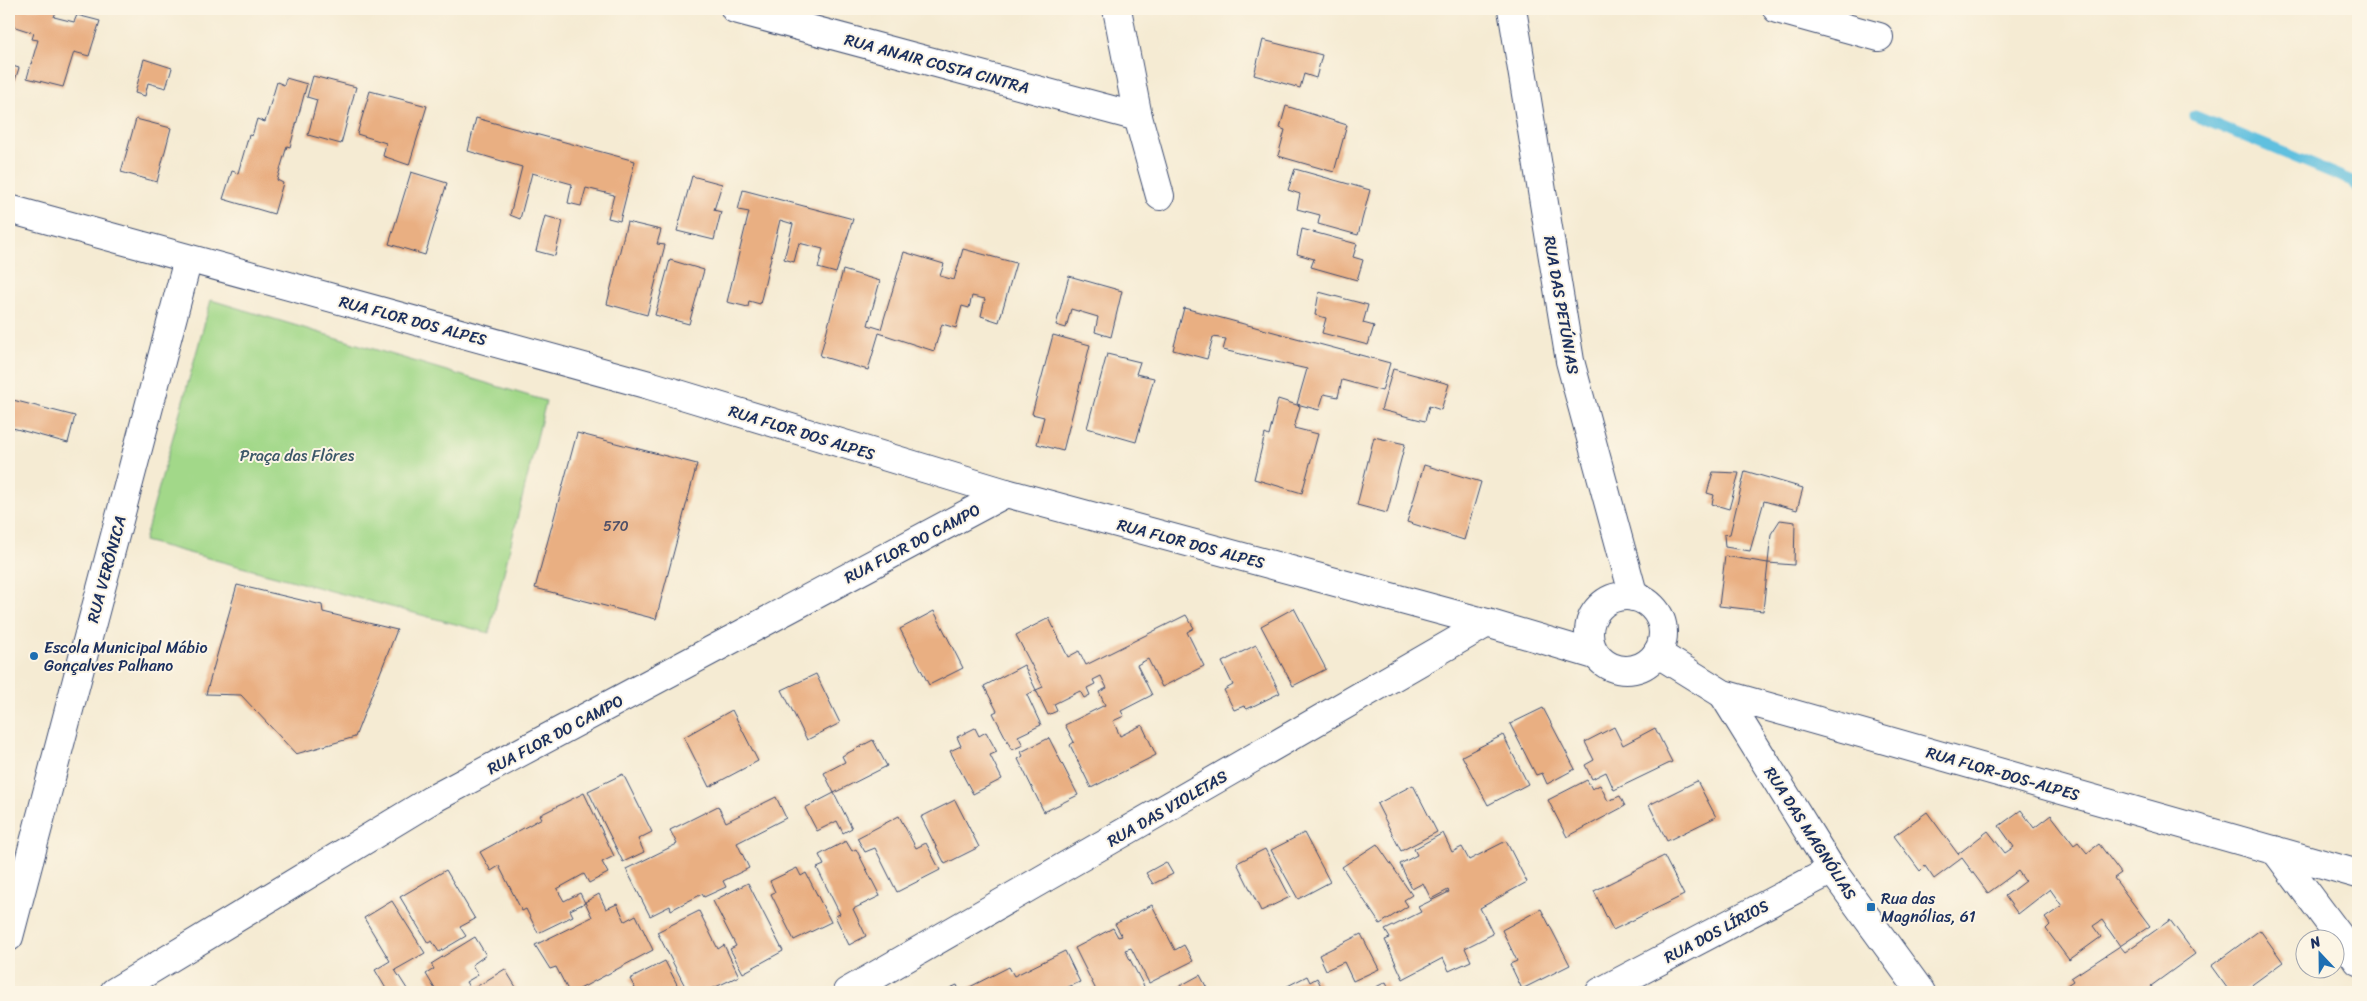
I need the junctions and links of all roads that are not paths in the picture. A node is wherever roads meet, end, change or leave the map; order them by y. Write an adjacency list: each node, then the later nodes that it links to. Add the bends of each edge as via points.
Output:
1 (735, 9): 6 (street, RUA ANAIR COSTA CINTRA)
2 (1117, 9): 6 (street)
3 (1512, 9): 11 (street, RUA DAS PETÚNIAS, via 1570,361)
4 (1777, 9): 5 (street)
5 (1879, 37)
6 (1138, 117): 7 (street)
7 (1160, 196)
8 (9, 210): 9 (street, RUA FLOR DOS ALPES)
9 (188, 259): 10 (street, RUA FLOR DOS ALPES, via 649,385); 19 (street, RUA VERÔNICA)
10 (1006, 493): 12 (street, RUA FLOR DOS ALPES); 21 (street, RUA FLOR DO CAMPO, via 431,800)
11 (1634, 597): 13 (street, via 1645,601 1660,619 1663,630); 14 (street, via 1610,600 1592,618 1590,643)
12 (1487, 623): 14 (street, RUA FLOR DOS ALPES); 22 (street, RUA DAS VIOLETAS)
13 (1657, 653): 14 (street, via 1644,665 1628,671 1610,666); 15 (street, RUA FLOR-DOS-ALPES)
14 (1595, 655)
15 (1723, 694): 16 (street, RUA FLOR-DOS-ALPES); 17 (street, RUA DAS MAGNÓLIAS)
16 (2275, 850): 18 (street, RUA FLOR-DOS-ALPES); 20 (street)
17 (1832, 870): 23 (street, RUA DOS LÍRIOS); 24 (street, RUA DAS MAGNÓLIAS)
18 (2358, 874)
19 (9, 937)
20 (2358, 961)
21 (114, 992)
22 (847, 992)
23 (1600, 992)
24 (1921, 992)

